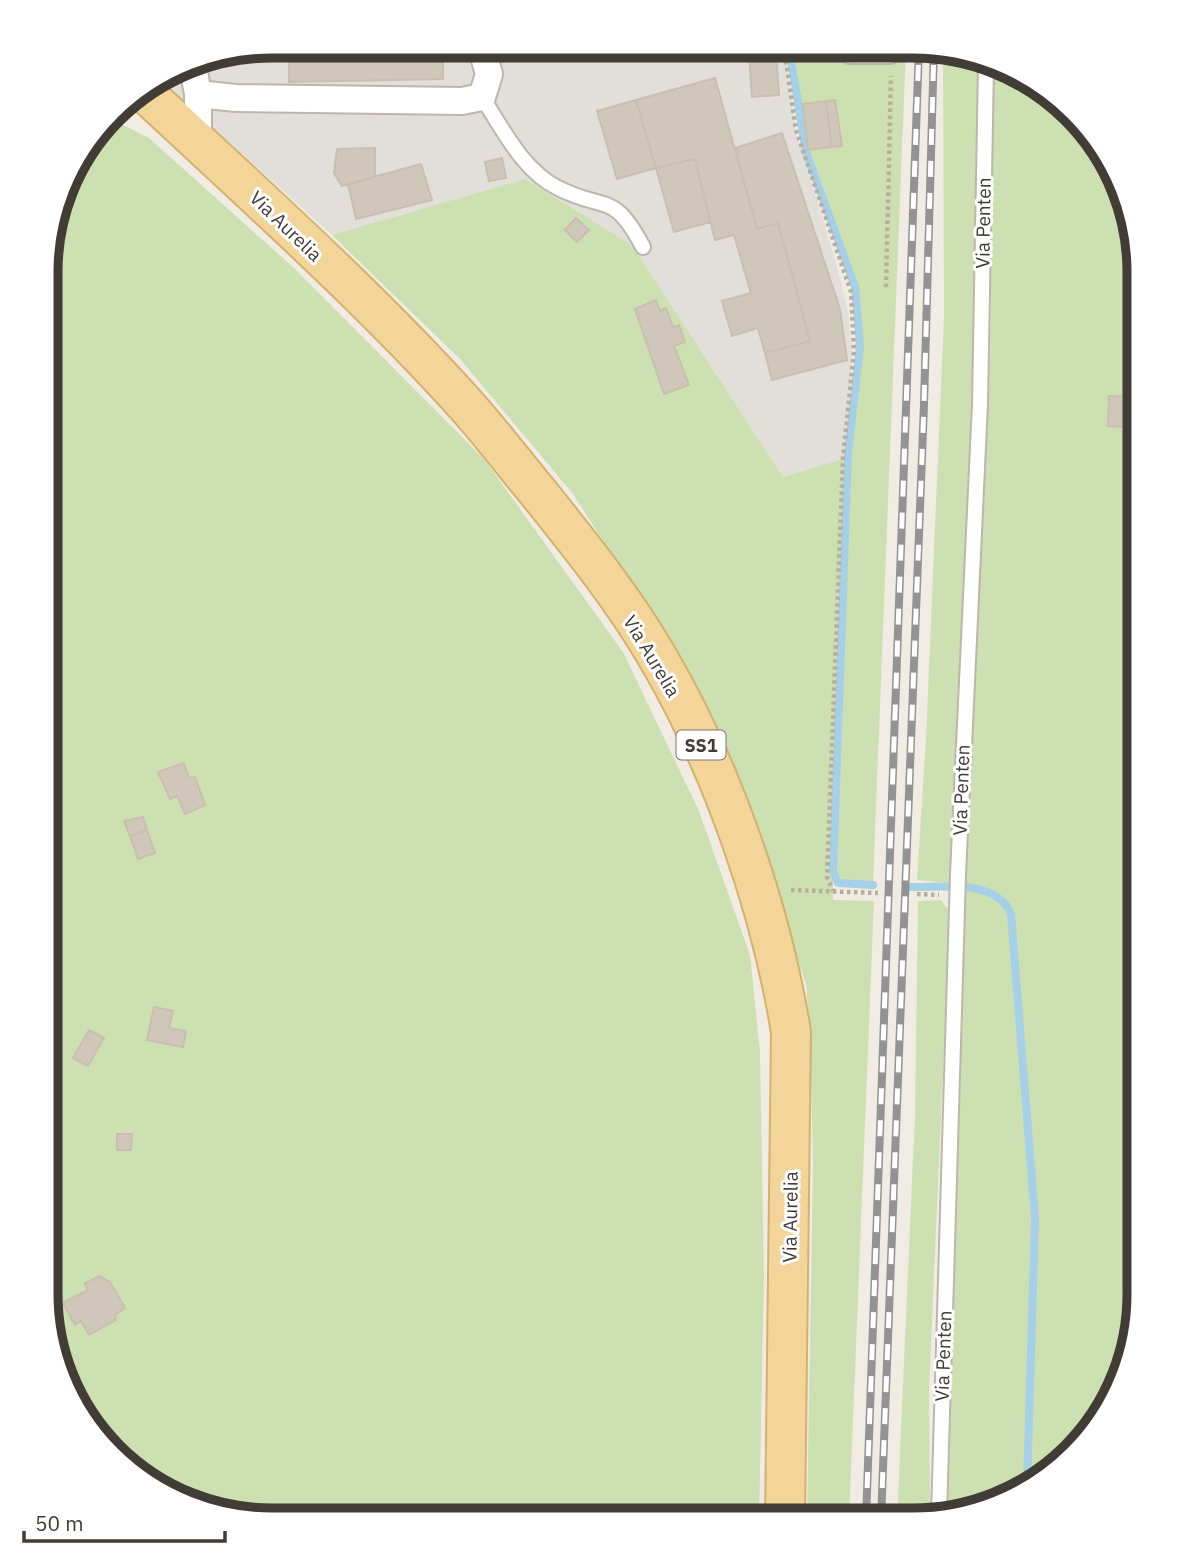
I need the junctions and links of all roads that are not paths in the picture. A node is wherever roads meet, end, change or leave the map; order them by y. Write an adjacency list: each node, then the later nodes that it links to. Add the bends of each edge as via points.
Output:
1 (484, 58): 6 (street, via 489,74)
2 (986, 71): 9 (lane, Via Penten, via 980,404 958,892)
3 (194, 73): 4 (street)
4 (198, 94): 6 (street, via 462,101); 7 (street)
5 (149, 97): 7 (main road, Via Aurelia / SS1)
6 (482, 97): 8 (lane, via 534,170 558,188 611,205 630,223)
7 (198, 143): 10 (main road, Via Aurelia / SS1, via 467,406 578,542 658,658 717,777 757,890 783,982 791,1032)
8 (643, 247)
9 (939, 1506)
10 (785, 1508)

